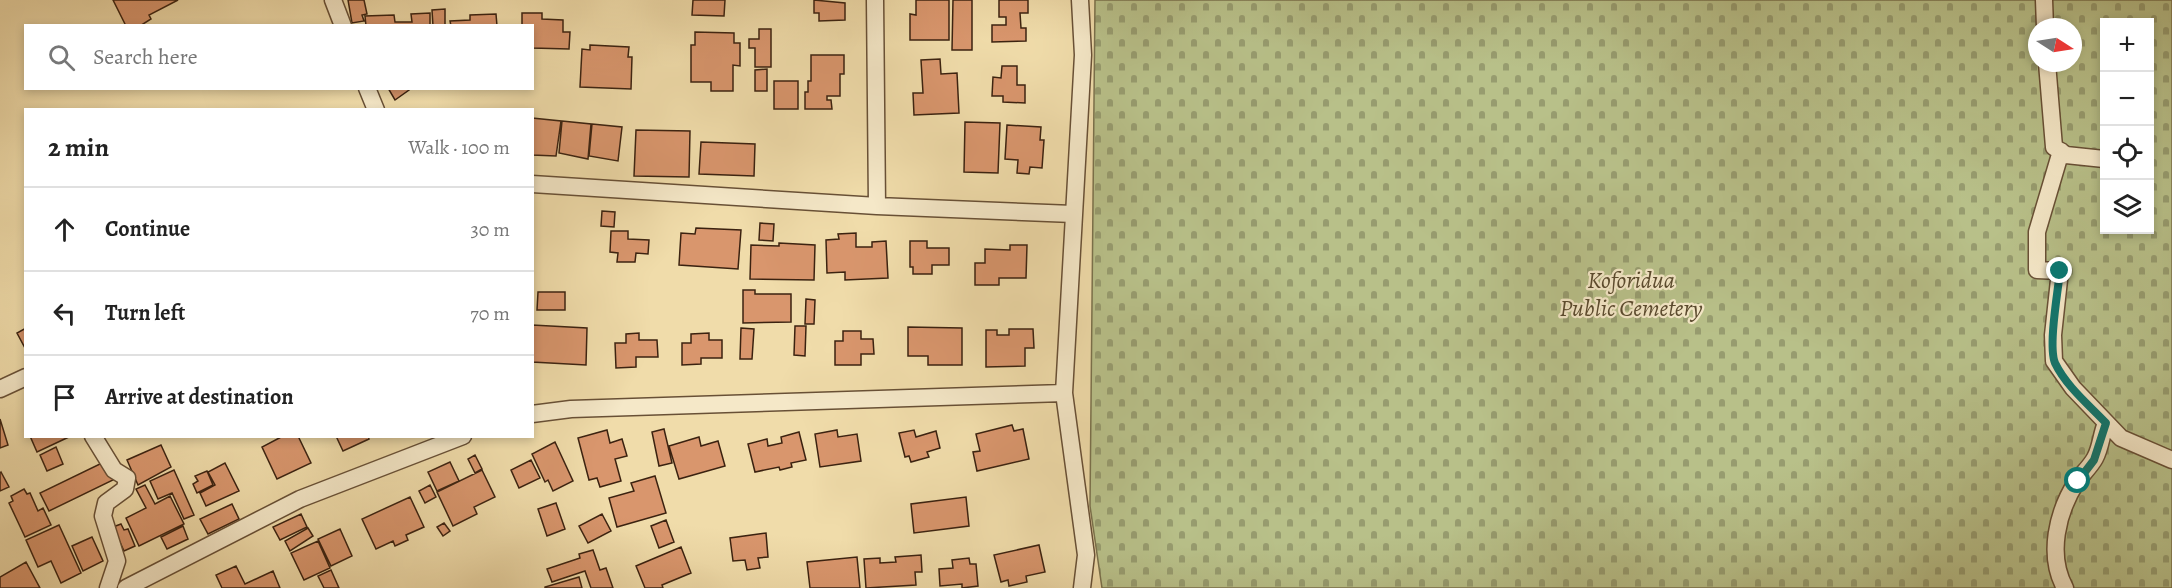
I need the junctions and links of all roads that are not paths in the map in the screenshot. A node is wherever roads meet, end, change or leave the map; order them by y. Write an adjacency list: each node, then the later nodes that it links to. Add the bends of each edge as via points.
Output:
1 (333, 0): 6 (street)
2 (875, 0): 13 (street)
3 (1080, 0): 14 (street, via 1083,55)
4 (2044, 0): 5 (street)
5 (2045, 18)
6 (342, 24)
7 (2048, 72): 10 (street, via 2054,147)
8 (368, 90): 9 (street)
9 (375, 108)
10 (2061, 151): 11 (street); 19 (street, via 2037,232 2037,270 2060,271 2054,361)
11 (2100, 159)
12 (534, 184): 13 (street)
13 (877, 206): 14 (street)
14 (1073, 214): 17 (street)
15 (24, 378): 16 (street)
16 (0, 389)
17 (1064, 393): 18 (street, via 571,409); 25 (street, via 1086,555)
18 (534, 414)
19 (2106, 423): 22 (street, via 2121,438); 26 (street, via 2099,448 2078,481 2054,544 2055,562)
20 (94, 438): 23 (street, via 114,470 126,478 125,489 106,503 103,516 117,561)
21 (458, 438): 24 (street, via 300,499)
22 (2172, 460)
23 (108, 588)
24 (126, 588)
25 (1082, 588)
26 (2065, 588)

